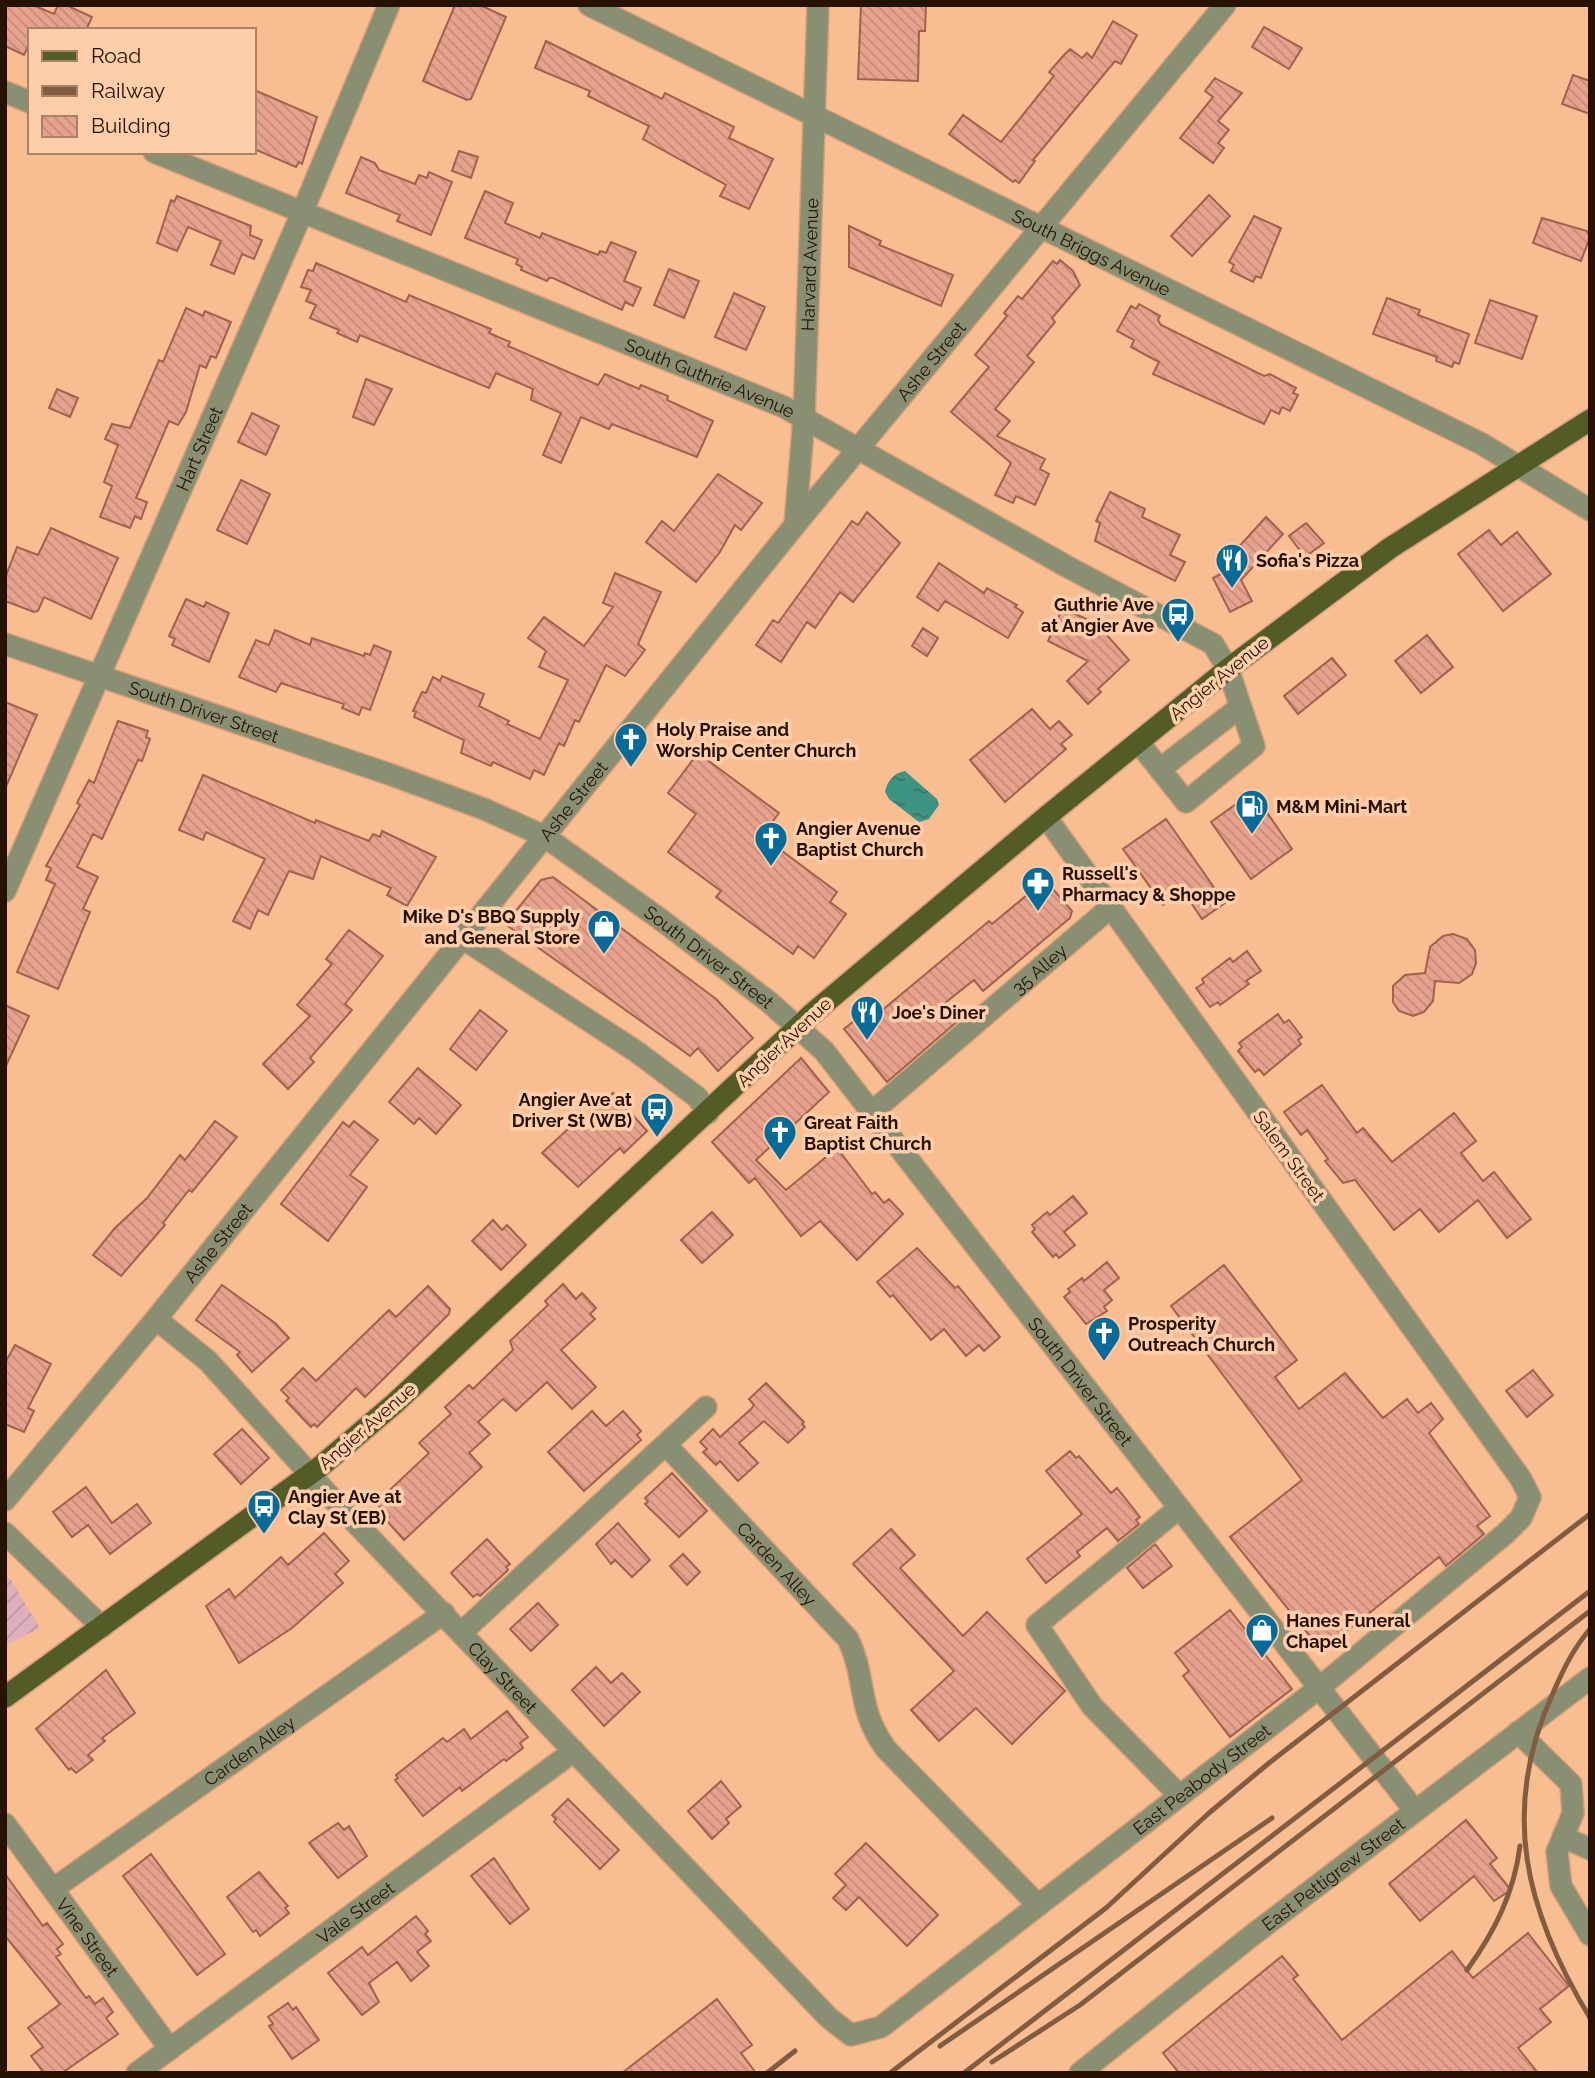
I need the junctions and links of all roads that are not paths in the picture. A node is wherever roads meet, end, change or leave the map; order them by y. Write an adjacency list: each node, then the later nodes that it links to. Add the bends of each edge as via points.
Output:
1 (389, 5): 9 (street, Hart Street)
2 (589, 5): 7 (street, South Briggs Avenue)
3 (818, 5): 7 (street, Harvard Avenue)
4 (1225, 5): 10 (street, Ashe Street)
5 (5, 92): 6 (street)
6 (28, 101)
7 (814, 114): 10 (street, South Briggs Avenue); 11 (street, Harvard Avenue)
8 (159, 154): 9 (street, South Guthrie Avenue)
9 (302, 214): 11 (street, South Guthrie Avenue); 19 (street, Hart Street)
10 (1044, 228): 13 (street, Ashe Street); 14 (street, South Briggs Avenue, via 1482,444)
11 (804, 418): 13 (street, South Guthrie Avenue); 16 (street, Harvard Avenue)
12 (1590, 420): 14 (main road, Angier Avenue)
13 (857, 450): 16 (street, Ashe Street); 18 (street, South Guthrie Avenue, via 1213,644)
14 (1515, 466): 15 (street, South Briggs Avenue); 18 (main road, Angier Avenue, via 1343,581)
15 (1590, 510)
16 (795, 525): 24 (street, Ashe Street)
17 (5, 644): 19 (street, South Driver Street)
18 (1228, 669): 20 (street); 21 (main road, Angier Avenue)
19 (99, 677): 24 (street, South Driver Street, via 390,774); 25 (street, Hart Street)
20 (1239, 708): 22 (street); 22 (street, via 1254,746 1186,802)
21 (1139, 743): 22 (street); 23 (main road, Angier Avenue)
22 (1160, 769)
23 (1046, 817): 26 (street, Salem Street); 28 (main road, Angier Avenue)
24 (544, 836): 27 (street, Ashe Street); 28 (street, South Driver Street)
25 (5, 891)
26 (1111, 907): 29 (street, 35 Alley); 35 (street, Salem Street)
27 (461, 939): 30 (street, via 637,1052 696,1097); 31 (street, Ashe Street)
28 (799, 1026): 29 (street, South Driver Street); 30 (main road, Angier Avenue)
29 (872, 1112): 37 (street, South Driver Street)
30 (708, 1113): 34 (main road, Angier Avenue, via 394,1404)
31 (156, 1319): 34 (street, Clay Street, via 208,1361); 36 (street, Ashe Street)
32 (706, 1407): 33 (street)
33 (667, 1446): 41 (street); 54 (street, Carden Alley, via 848,1639 864,1707 886,1749)
34 (310, 1475): 39 (street, Clay Street); 40 (main road, Angier Avenue)
35 (1530, 1497): 43 (street, East Peabody Street, via 1521,1518 1506,1533)
36 (5, 1500)
37 (1179, 1508): 43 (street, South Driver Street); 48 (street, via 1037,1625 1092,1706)
38 (5, 1533): 40 (street)
39 (444, 1613): 41 (street, Clay Street); 53 (street, Carden Alley)
40 (102, 1627): 44 (main road, Angier Avenue)
41 (462, 1633): 46 (street, Clay Street)
42 (1590, 1678): 45 (street, East Pettigrew Street)
43 (1319, 1688): 48 (street, East Peabody Street); 49 (street, South Driver Street)
44 (5, 1697)
45 (1518, 1732): 47 (street); 49 (street, East Pettigrew Street)
46 (574, 1751): 56 (street, Clay Street, via 829,2018); 57 (street, Vale Street)
47 (1580, 1782): 51 (street)
48 (1179, 1795): 54 (street, East Peabody Street)
49 (1415, 1811): 58 (street, East Pettigrew Street)
50 (5, 1824): 53 (street, Vine Street)
51 (1563, 1837): 52 (street); 55 (street, via 1557,1852 1561,1886)
52 (1590, 1849)
53 (53, 1889): 57 (street, Vine Street)
54 (1037, 1904): 56 (street, East Peabody Street, via 881,2028)
55 (1590, 1935)
56 (851, 2035)
57 (170, 2049): 59 (street, Vale Street)
58 (1087, 2071)
59 (137, 2073)

